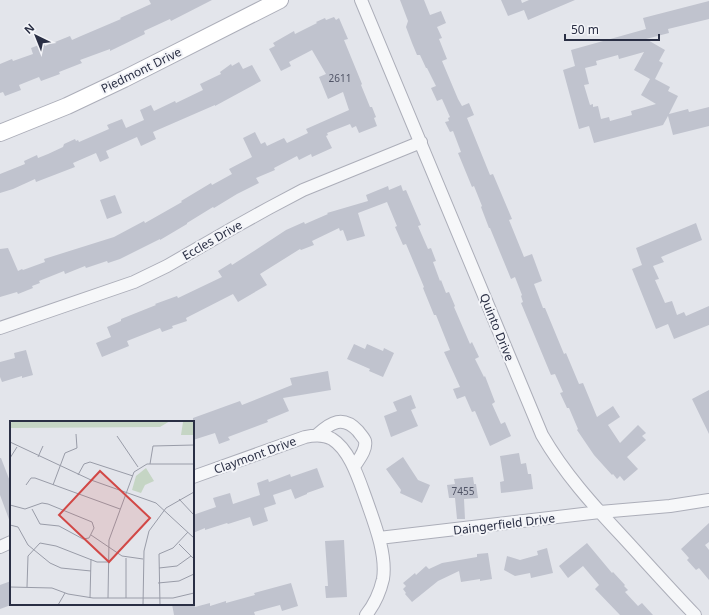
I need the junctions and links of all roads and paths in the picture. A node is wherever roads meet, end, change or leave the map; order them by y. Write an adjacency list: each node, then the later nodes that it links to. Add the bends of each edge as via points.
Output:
1 (280, 0): 3 (street, Piedmont Drive, via 67,106)
2 (361, 0): 4 (street, Quinto Drive)
3 (0, 132)
4 (421, 142): 5 (street, Eccles Drive, via 303,190 134,282); 10 (street, Quinto Drive, via 542,435 566,472)
5 (0, 328)
6 (317, 435): 7 (street, via 331,438 338,444); 7 (street, Claymont Drive, via 335,422 345,422 354,426 365,442 362,455); 8 (street, Claymont Drive)
7 (354, 467): 11 (street)
8 (194, 477)
9 (709, 500): 10 (street, Daingerfield Drive)
10 (600, 512): 11 (street, Daingerfield Drive); 15 (street, Quinto Drive)
11 (379, 538): 14 (street, via 383,578 377,597)
12 (10, 542): 13 (street)
13 (0, 546)
14 (366, 615)
15 (695, 615)

